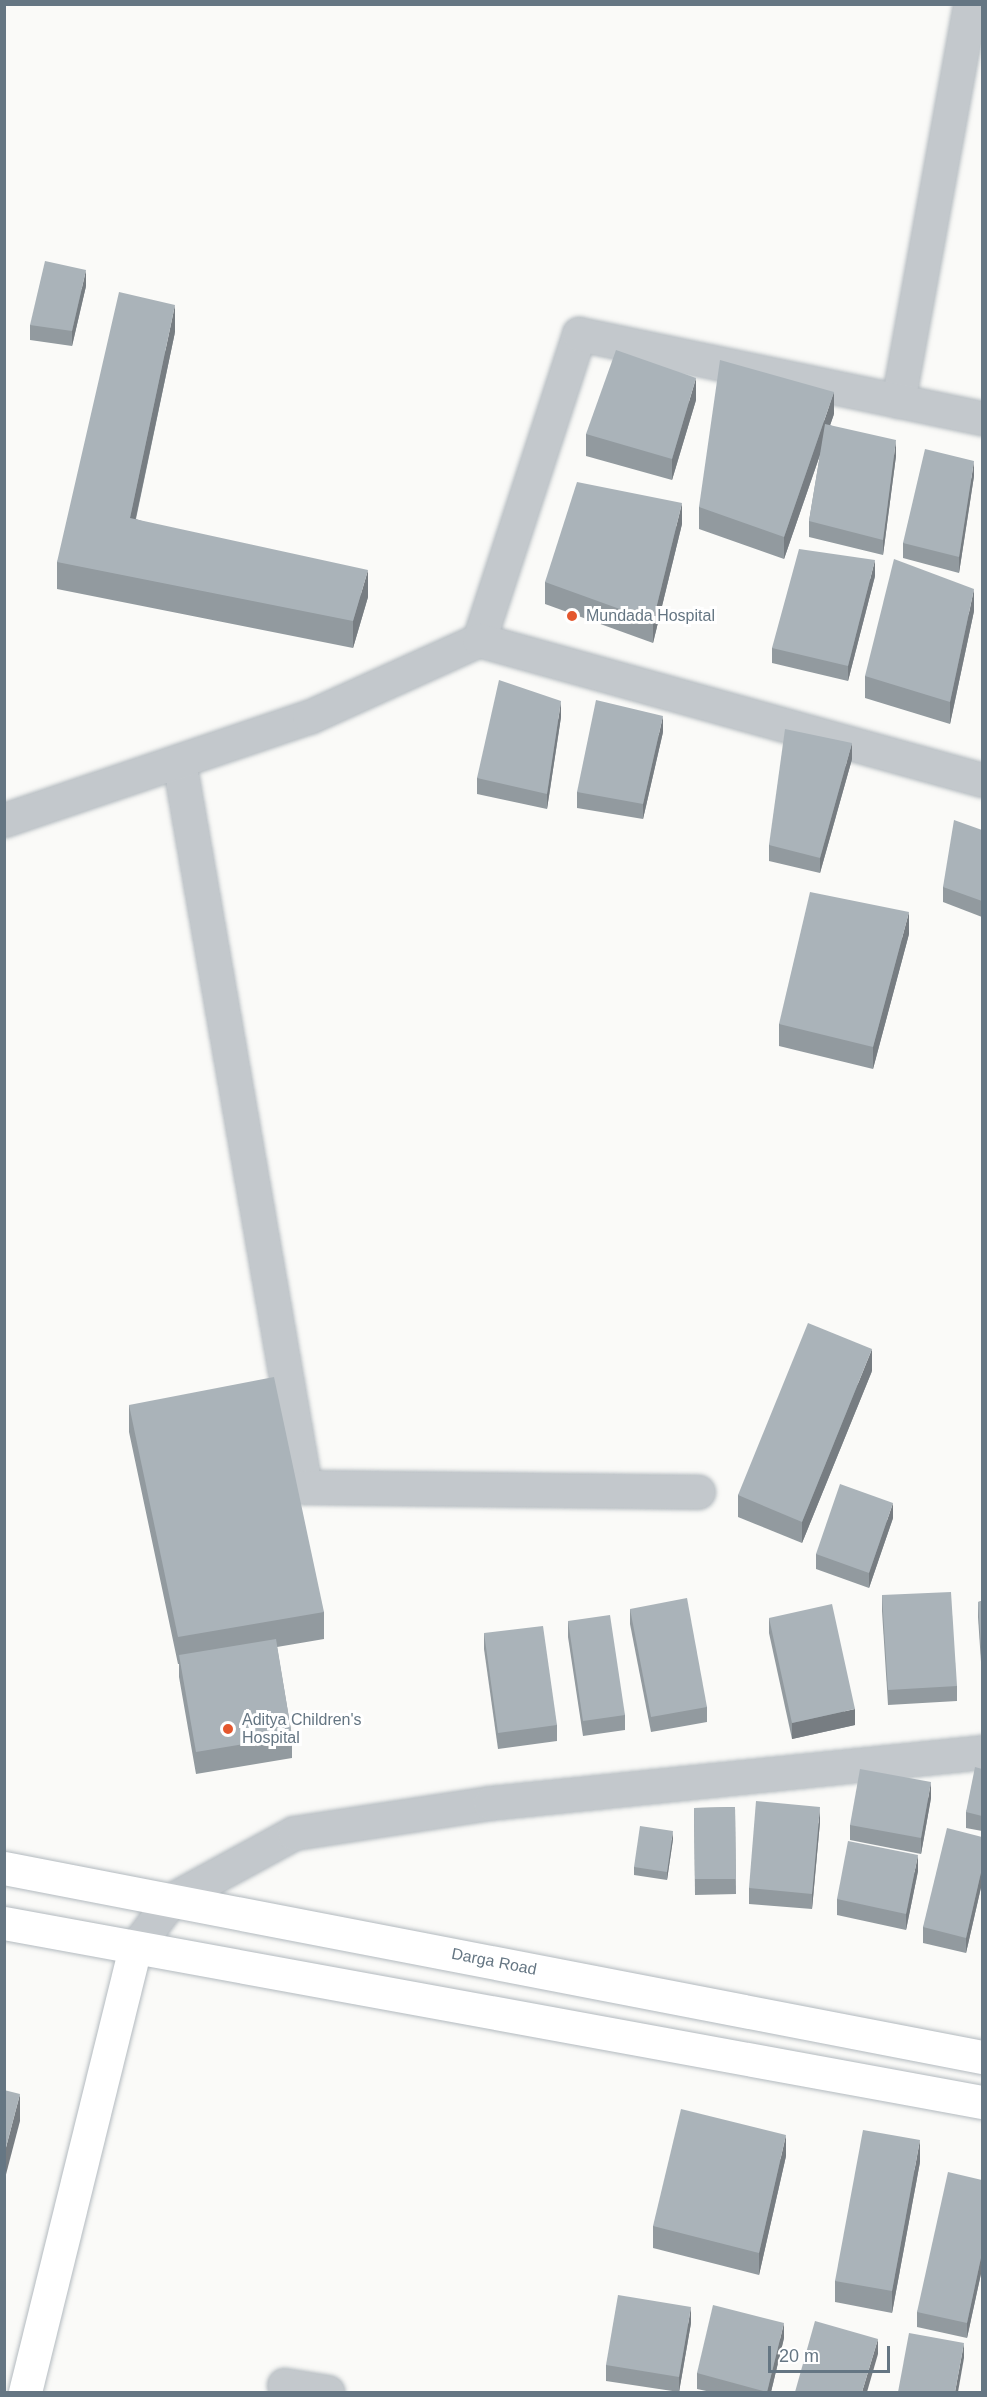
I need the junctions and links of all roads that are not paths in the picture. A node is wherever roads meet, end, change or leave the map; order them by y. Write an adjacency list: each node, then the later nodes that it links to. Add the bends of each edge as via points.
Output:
1 (970, 4): 2 (street)
2 (898, 401): 3 (street); 4 (street, via 579,334)
3 (982, 418)
4 (479, 640): 5 (street, via 309,717); 6 (street)
5 (179, 761): 7 (street); 8 (street, via 305,1486)
6 (982, 780)
7 (4, 820)
8 (698, 1492)
9 (982, 1752): 11 (street, via 490,1803 294,1833)
10 (4, 1868): 11 (main road, Darga Road)
11 (171, 1899): 13 (street); 14 (main road, Darga Road)
12 (4, 1923): 13 (main road)
13 (135, 1948): 15 (main road); 17 (main road)
14 (982, 2057)
15 (982, 2102)
16 (284, 2385): 18 (street)
17 (25, 2392)
18 (327, 2392)

